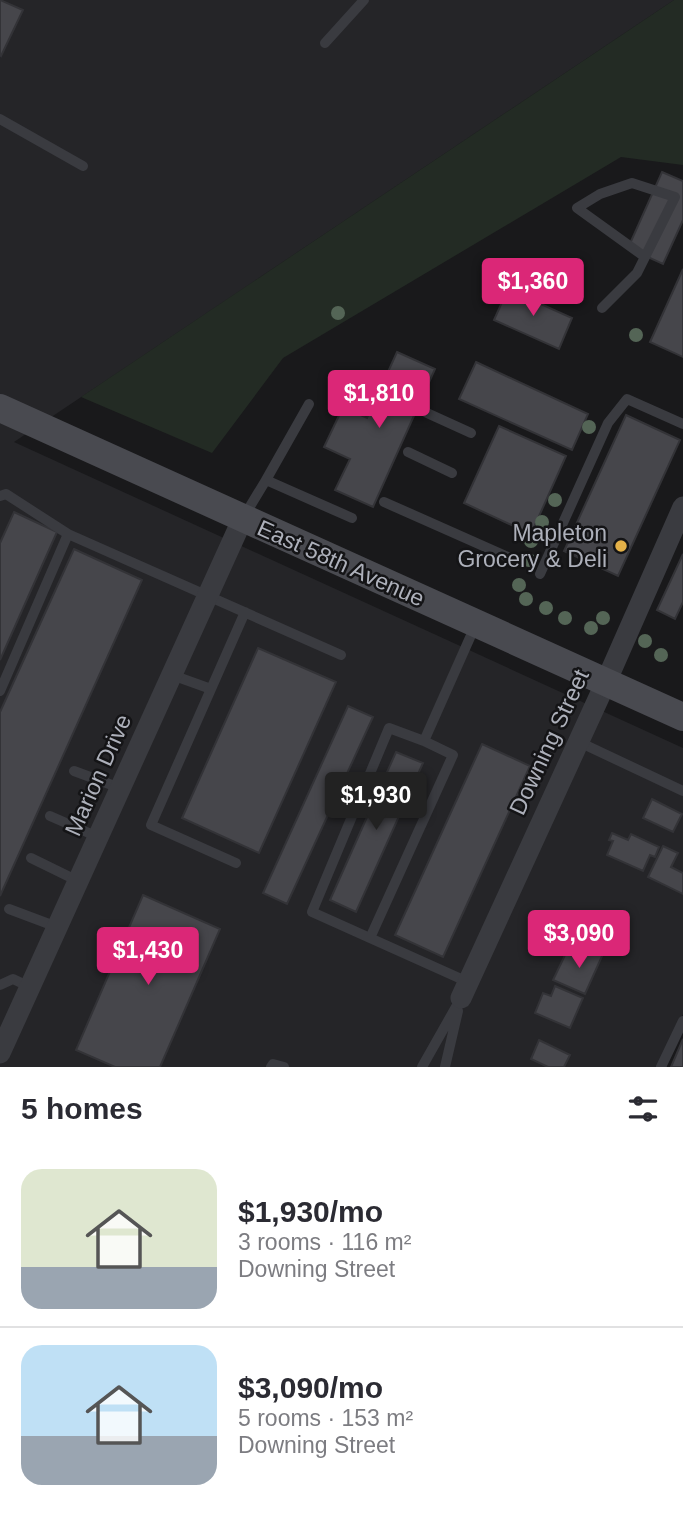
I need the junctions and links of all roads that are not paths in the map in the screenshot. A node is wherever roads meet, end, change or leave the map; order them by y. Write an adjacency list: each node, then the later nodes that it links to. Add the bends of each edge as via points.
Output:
1 (363, 0): 2 (lane)
2 (325, 43)
3 (0, 118): 4 (lane)
4 (83, 166)
5 (645, 257): 5 (lane, via 675,197 632,183 577,208); 6 (lane, via 637,273)
6 (602, 308)
7 (309, 404): 14 (lane)
8 (0, 408): 18 (main road, East 58th Avenue)
9 (427, 413): 11 (lane)
10 (683, 424): 22 (lane, via 628,399 607,423)
11 (471, 433)
12 (408, 452): 13 (lane)
13 (452, 473)
14 (266, 480): 18 (lane); 19 (lane)
15 (0, 496): 20 (lane, via 6,494)
16 (384, 502): 21 (lane)
17 (682, 515): 28 (street, Downing Street)
18 (243, 518): 23 (street, Marion Drive); 25 (main road, East 58th Avenue)
19 (352, 519)
20 (68, 534): 23 (lane); 30 (lane)
21 (508, 557)
22 (540, 574)
23 (208, 596): 24 (lane); 27 (street, Marion Drive)
24 (245, 612): 26 (lane); 29 (lane)
25 (476, 624): 28 (main road, East 58th Avenue); 32 (lane)
26 (341, 655)
27 (172, 675): 29 (lane); 35 (street, Marion Drive)
28 (606, 682): 31 (main road, East 58th Avenue); 33 (street, Downing Street)
29 (211, 690): 40 (lane, via 152,825)
30 (0, 691)
31 (683, 717)
32 (424, 741): 44 (lane, via 453,755); 44 (lane, via 389,728 312,912)
33 (579, 742): 36 (lane); 47 (street, Downing Street)
34 (74, 771): 35 (lane)
35 (120, 789): 38 (street, Marion Drive)
36 (683, 790)
37 (50, 816): 38 (lane)
38 (98, 837): 41 (street, Marion Drive)
39 (31, 858): 41 (lane)
40 (236, 863)
41 (78, 881): 43 (street, Marion Drive)
42 (9, 909): 43 (lane)
43 (57, 928): 46 (street, Marion Drive)
44 (370, 938): 47 (lane)
45 (0, 985): 46 (lane, via 13,979)
46 (30, 987): 49 (street, Marion Drive)
47 (465, 990): 52 (lane); 53 (lane)
48 (683, 1021): 54 (lane)
49 (1, 1049)
50 (271, 1067): 51 (lane)
51 (284, 1067)
52 (422, 1067)
53 (445, 1067)
54 (661, 1067)

